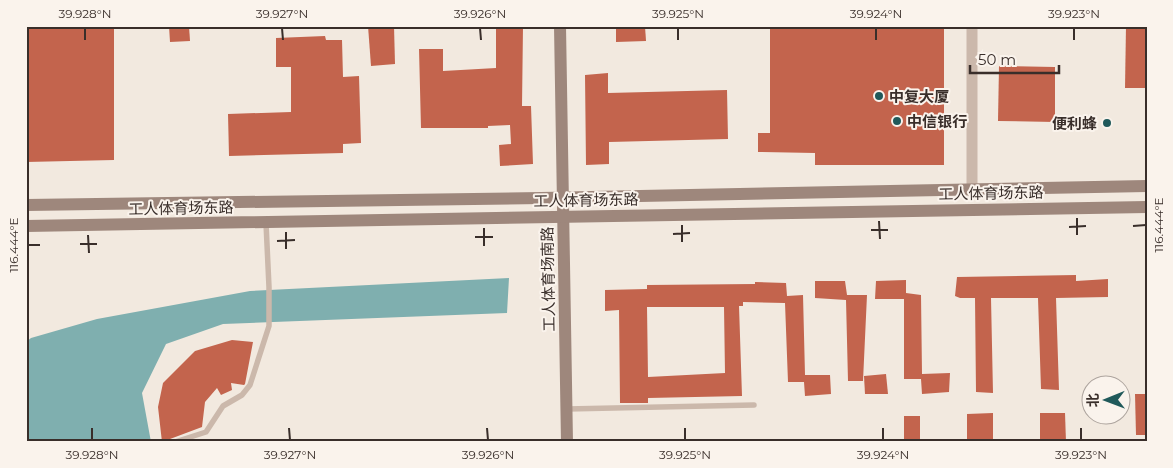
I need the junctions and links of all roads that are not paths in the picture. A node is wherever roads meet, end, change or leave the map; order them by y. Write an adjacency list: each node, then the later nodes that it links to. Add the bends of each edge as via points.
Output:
1 (560, 26): 5 (main road, 工人体育场南路)
2 (972, 26): 4 (street)
3 (1147, 186): 4 (main road, 工人体育场东路)
4 (972, 190): 5 (main road, 工人体育场东路)
5 (562, 198): 6 (main road, 工人体育场东路); 8 (main road, 工人体育场南路)
6 (26, 205)
7 (1147, 207): 8 (main road, 工人体育场东路)
8 (563, 217): 9 (main road, 工人体育场东路); 12 (main road, 工人体育场南路)
9 (266, 223): 10 (main road, 工人体育场东路); 13 (lane, via 269,326 250,385 242,395 223,406 206,432)
10 (26, 226)
11 (754, 405): 12 (lane)
12 (567, 409): 14 (main road, 工人体育场南路)
13 (175, 442)
14 (567, 442)

